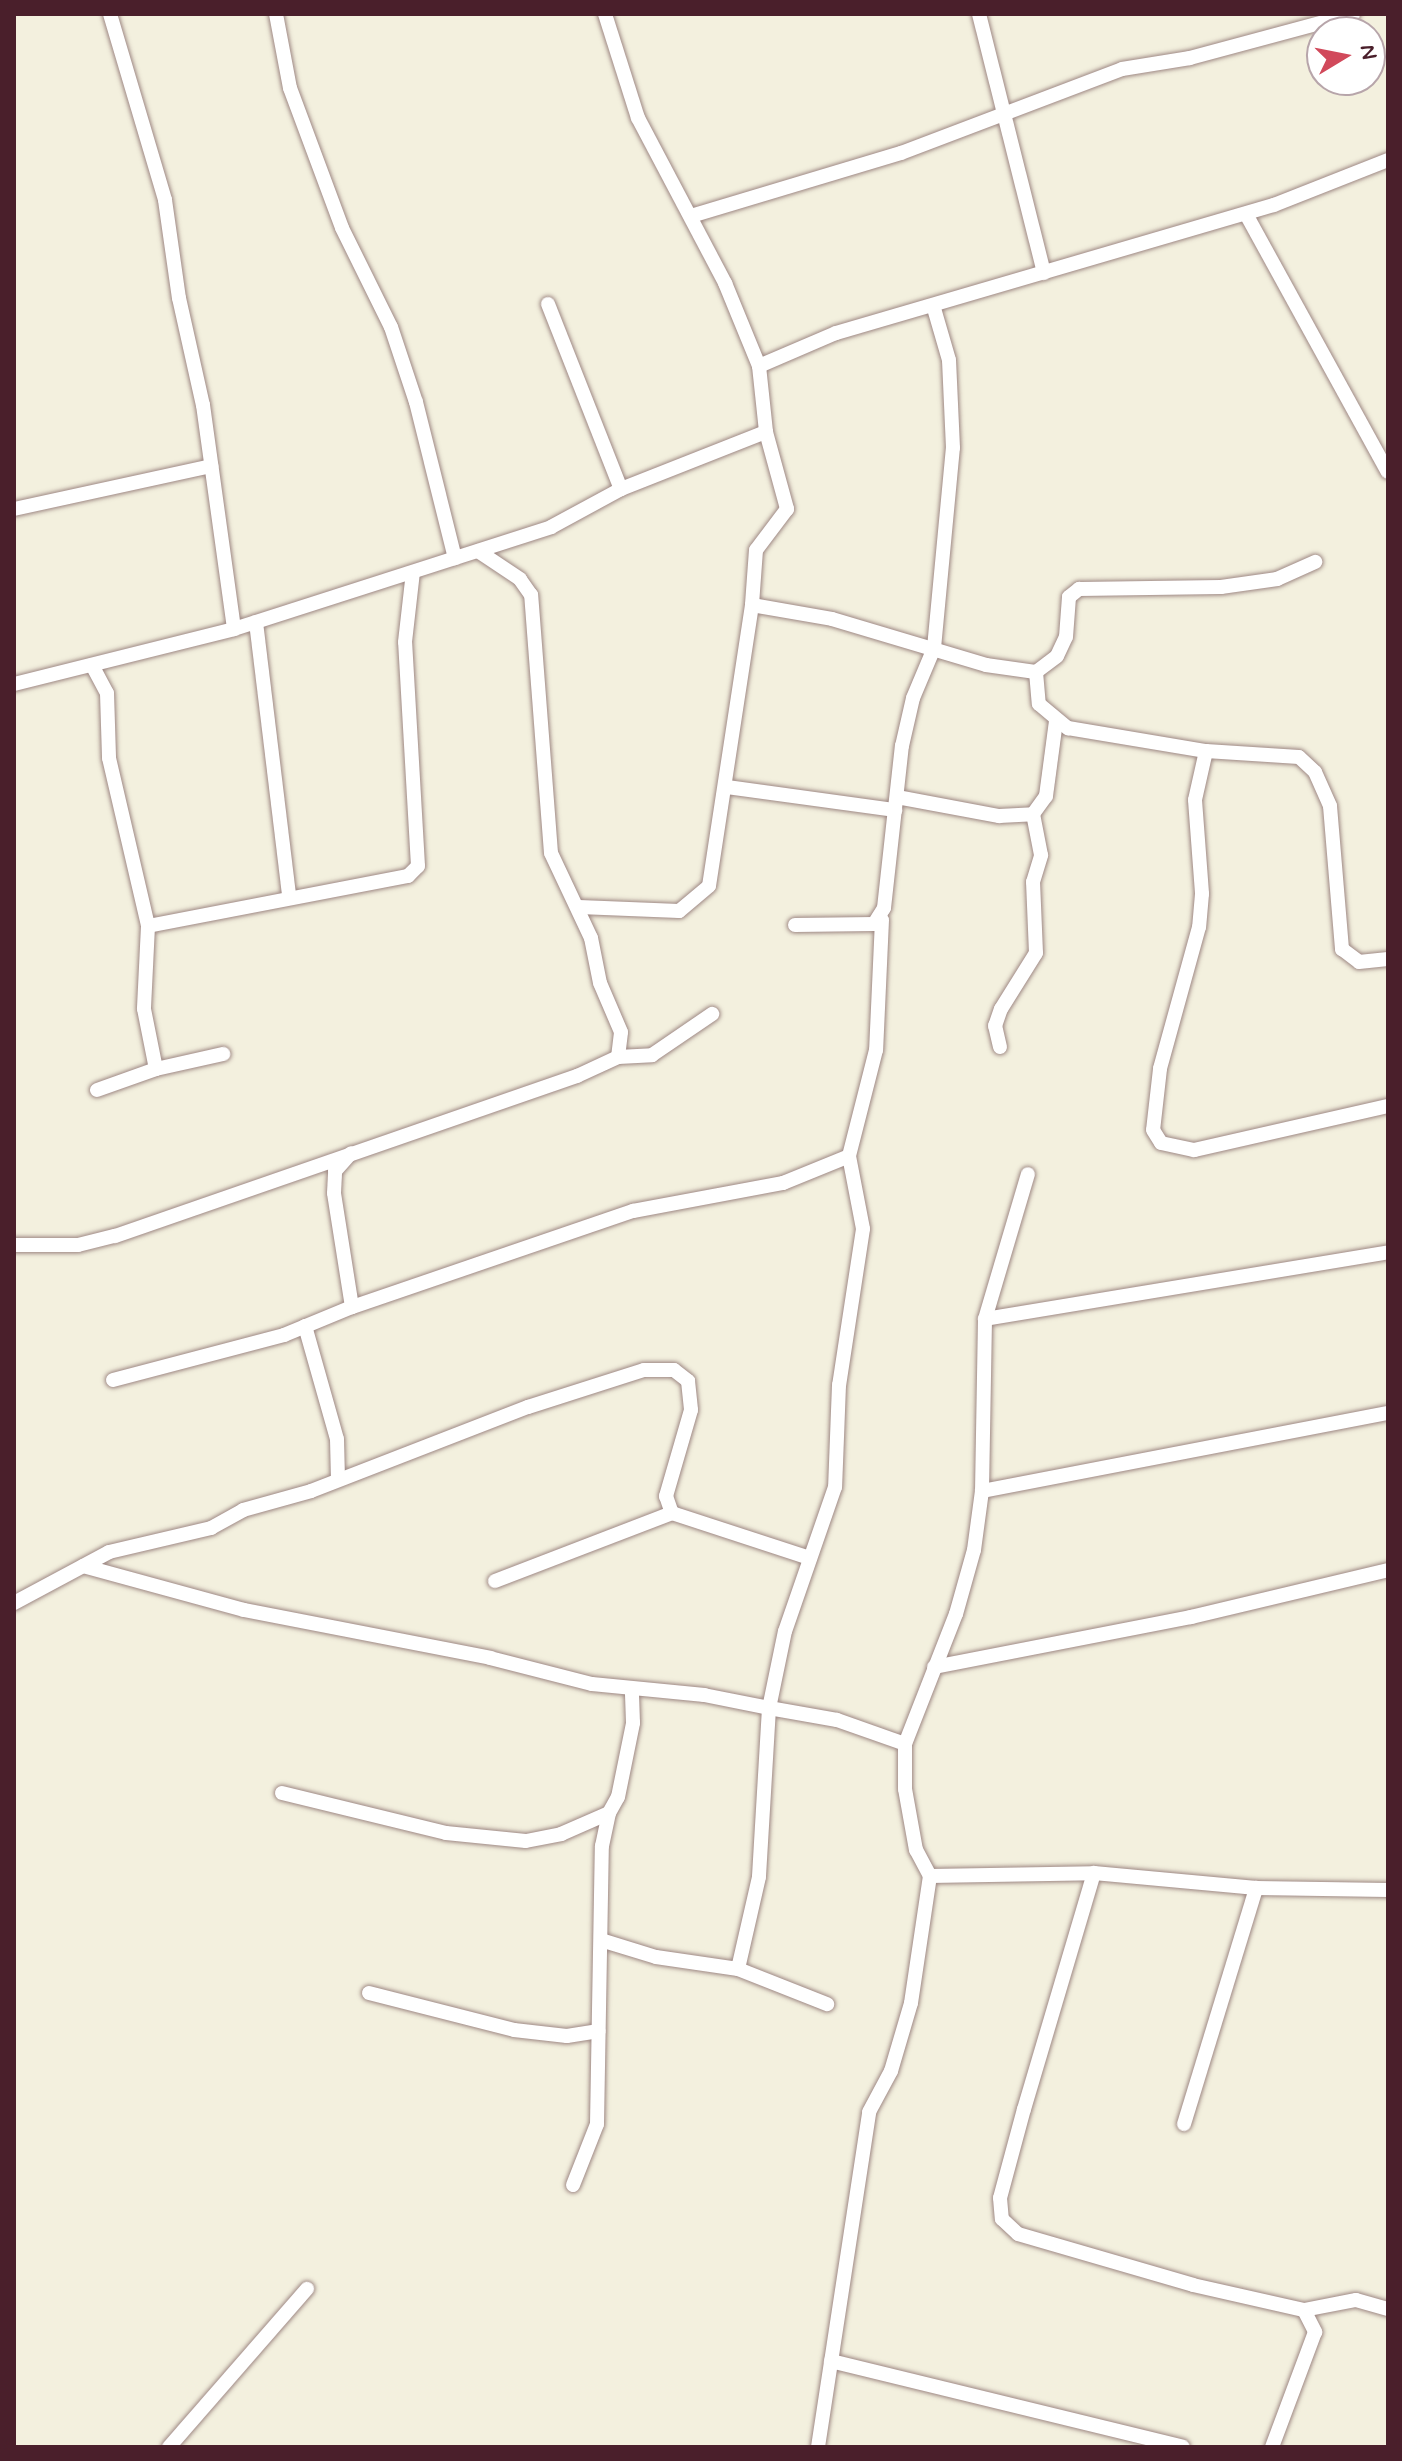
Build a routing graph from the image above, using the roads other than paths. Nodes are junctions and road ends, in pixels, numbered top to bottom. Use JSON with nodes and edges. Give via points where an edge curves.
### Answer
{"nodes":[{"id":1,"x":110,"y":14,"type":"edge"},
{"id":2,"x":276,"y":14,"type":"edge"},
{"id":3,"x":605,"y":14,"type":"edge"},
{"id":4,"x":979,"y":14,"type":"edge"},
{"id":5,"x":1353,"y":14,"type":"edge"},
{"id":6,"x":1001,"y":116,"type":"junction"},
{"id":7,"x":1386,"y":165,"type":"edge"},
{"id":8,"x":1246,"y":214,"type":"junction"},
{"id":9,"x":691,"y":216,"type":"junction"},
{"id":10,"x":1044,"y":273,"type":"junction"},
{"id":11,"x":548,"y":304,"type":"dead end"},
{"id":12,"x":933,"y":305,"type":"junction"},
{"id":13,"x":759,"y":366,"type":"junction"},
{"id":14,"x":766,"y":432,"type":"junction"},
{"id":15,"x":211,"y":466,"type":"junction"},
{"id":16,"x":1388,"y":472,"type":"edge"},
{"id":17,"x":621,"y":489,"type":"junction"},
{"id":18,"x":14,"y":509,"type":"edge"},
{"id":19,"x":478,"y":551,"type":"junction"},
{"id":20,"x":455,"y":558,"type":"junction"},
{"id":21,"x":1315,"y":562,"type":"dead end"},
{"id":22,"x":413,"y":572,"type":"junction"},
{"id":23,"x":752,"y":605,"type":"junction"},
{"id":24,"x":256,"y":622,"type":"junction"},
{"id":25,"x":234,"y":629,"type":"junction"},
{"id":26,"x":934,"y":648,"type":"junction"},
{"id":27,"x":92,"y":665,"type":"junction"},
{"id":28,"x":1036,"y":672,"type":"junction"},
{"id":29,"x":14,"y":684,"type":"edge"},
{"id":30,"x":1056,"y":721,"type":"junction"},
{"id":31,"x":1206,"y":751,"type":"junction"},
{"id":32,"x":727,"y":787,"type":"junction"},
{"id":33,"x":896,"y":804,"type":"junction"},
{"id":34,"x":1033,"y":814,"type":"junction"},
{"id":35,"x":289,"y":895,"type":"junction"},
{"id":36,"x":579,"y":907,"type":"junction"},
{"id":37,"x":882,"y":920,"type":"junction"},
{"id":38,"x":795,"y":925,"type":"dead end"},
{"id":39,"x":148,"y":926,"type":"junction"},
{"id":40,"x":1388,"y":959,"type":"edge"},
{"id":41,"x":712,"y":1014,"type":"dead end"},
{"id":42,"x":1000,"y":1047,"type":"dead end"},
{"id":43,"x":223,"y":1054,"type":"dead end"},
{"id":44,"x":618,"y":1057,"type":"junction"},
{"id":45,"x":156,"y":1069,"type":"junction"},
{"id":46,"x":97,"y":1090,"type":"dead end"},
{"id":47,"x":1388,"y":1106,"type":"edge"},
{"id":48,"x":354,"y":1150,"type":"junction"},
{"id":49,"x":849,"y":1156,"type":"junction"},
{"id":50,"x":1028,"y":1174,"type":"dead end"},
{"id":51,"x":14,"y":1245,"type":"edge"},
{"id":52,"x":1388,"y":1252,"type":"edge"},
{"id":53,"x":352,"y":1307,"type":"junction"},
{"id":54,"x":985,"y":1319,"type":"junction"},
{"id":55,"x":305,"y":1326,"type":"junction"},
{"id":56,"x":113,"y":1380,"type":"dead end"},
{"id":57,"x":1388,"y":1413,"type":"edge"},
{"id":58,"x":338,"y":1480,"type":"junction"},
{"id":59,"x":982,"y":1491,"type":"junction"},
{"id":60,"x":672,"y":1513,"type":"junction"},
{"id":61,"x":810,"y":1558,"type":"junction"},
{"id":62,"x":83,"y":1566,"type":"junction"},
{"id":63,"x":1388,"y":1570,"type":"edge"},
{"id":64,"x":495,"y":1581,"type":"dead end"},
{"id":65,"x":14,"y":1603,"type":"edge"},
{"id":66,"x":934,"y":1667,"type":"junction"},
{"id":67,"x":632,"y":1689,"type":"junction"},
{"id":68,"x":769,"y":1708,"type":"junction"},
{"id":69,"x":905,"y":1744,"type":"junction"},
{"id":70,"x":282,"y":1793,"type":"dead end"},
{"id":71,"x":609,"y":1813,"type":"junction"},
{"id":72,"x":1094,"y":1873,"type":"junction"},
{"id":73,"x":930,"y":1876,"type":"junction"},
{"id":74,"x":1256,"y":1888,"type":"junction"},
{"id":75,"x":1388,"y":1890,"type":"edge"},
{"id":76,"x":604,"y":1941,"type":"junction"},
{"id":77,"x":738,"y":1969,"type":"junction"},
{"id":78,"x":369,"y":1993,"type":"dead end"},
{"id":79,"x":827,"y":2004,"type":"dead end"},
{"id":80,"x":599,"y":2031,"type":"junction"},
{"id":81,"x":1184,"y":2124,"type":"dead end"},
{"id":82,"x":573,"y":2185,"type":"dead end"},
{"id":83,"x":307,"y":2289,"type":"dead end"},
{"id":84,"x":1388,"y":2309,"type":"edge"},
{"id":85,"x":1304,"y":2310,"type":"junction"},
{"id":86,"x":831,"y":2361,"type":"junction"},
{"id":87,"x":169,"y":2447,"type":"edge"},
{"id":88,"x":818,"y":2447,"type":"edge"},
{"id":89,"x":1183,"y":2447,"type":"edge"},
{"id":90,"x":1272,"y":2447,"type":"edge"}],
"edges":[{"from":1,"to":15,"type":"street","via":[[165,200]]},
{"from":2,"to":20,"type":"street","via":[[290,88],[342,228],[391,327],[416,402]]},
{"from":3,"to":9,"type":"street","via":[[638,118]]},
{"from":4,"to":6,"type":"street"},
{"from":5,"to":6,"type":"street","via":[[1190,58],[1146,62]]},
{"from":6,"to":9,"type":"street"},
{"from":6,"to":10,"type":"street"},
{"from":7,"to":8,"type":"street"},
{"from":8,"to":10,"type":"street"},
{"from":8,"to":16,"type":"street"},
{"from":9,"to":13,"type":"street"},
{"from":10,"to":12,"type":"street"},
{"from":11,"to":17,"type":"street"},
{"from":12,"to":13,"type":"street","via":[[836,333]]},
{"from":12,"to":26,"type":"street","via":[[949,360],[954,403]]},
{"from":13,"to":14,"type":"street"},
{"from":14,"to":17,"type":"street"},
{"from":14,"to":23,"type":"street","via":[[787,509],[756,550]]},
{"from":15,"to":18,"type":"street"},
{"from":15,"to":25,"type":"street"},
{"from":17,"to":19,"type":"street","via":[[551,527]]},
{"from":19,"to":20,"type":"street"},
{"from":19,"to":36,"type":"street","via":[[520,579],[531,595],[551,853],[559,878]]},
{"from":20,"to":22,"type":"street"},
{"from":21,"to":28,"type":"street","via":[[1277,579],[1221,587],[1079,589],[1069,597],[1066,637],[1057,656]]},
{"from":22,"to":24,"type":"street"},
{"from":22,"to":35,"type":"street","via":[[405,642],[418,866],[408,876]]},
{"from":23,"to":26,"type":"street","via":[[832,619]]},
{"from":23,"to":32,"type":"street"},
{"from":24,"to":25,"type":"street"},
{"from":24,"to":35,"type":"street"},
{"from":25,"to":27,"type":"street"},
{"from":26,"to":28,"type":"street","via":[[986,665]]},
{"from":26,"to":33,"type":"street","via":[[913,698]]},
{"from":27,"to":29,"type":"street"},
{"from":27,"to":39,"type":"street","via":[[107,693],[114,787]]},
{"from":28,"to":30,"type":"street","via":[[1039,704]]},
{"from":30,"to":31,"type":"street","via":[[1082,731]]},
{"from":30,"to":34,"type":"street","via":[[1046,796]]},
{"from":31,"to":40,"type":"street","via":[[1299,757],[1315,772],[1330,806],[1342,949],[1359,962]]},
{"from":31,"to":47,"type":"street","via":[[1195,800],[1202,894],[1199,927],[1160,1069],[1153,1130],[1161,1143],[1194,1150]]},
{"from":32,"to":33,"type":"street"},
{"from":32,"to":36,"type":"street","via":[[709,886],[697,900],[679,911]]},
{"from":33,"to":34,"type":"street","via":[[999,816]]},
{"from":33,"to":37,"type":"street"},
{"from":34,"to":42,"type":"street","via":[[1041,855],[1033,882],[1036,953],[1001,1009],[995,1026]]},
{"from":35,"to":39,"type":"street"},
{"from":36,"to":44,"type":"street","via":[[608,1010],[621,1032]]},
{"from":37,"to":38,"type":"street"},
{"from":37,"to":49,"type":"street","via":[[876,1050]]},
{"from":39,"to":45,"type":"street","via":[[144,1009]]},
{"from":41,"to":44,"type":"street","via":[[652,1055]]},
{"from":43,"to":45,"type":"street"},
{"from":44,"to":48,"type":"street","via":[[577,1076]]},
{"from":45,"to":46,"type":"street"},
{"from":48,"to":51,"type":"street","via":[[115,1236],[78,1245]]},
{"from":48,"to":53,"type":"street","via":[[335,1171],[334,1193]]},
{"from":49,"to":53,"type":"street","via":[[783,1183],[633,1211]]},
{"from":49,"to":61,"type":"street","via":[[863,1229],[839,1385],[835,1487]]},
{"from":50,"to":54,"type":"street"},
{"from":52,"to":54,"type":"street"},
{"from":53,"to":55,"type":"street"},
{"from":54,"to":59,"type":"street"},
{"from":55,"to":56,"type":"street"},
{"from":55,"to":58,"type":"street","via":[[337,1439]]},
{"from":57,"to":59,"type":"street"},
{"from":58,"to":60,"type":"street","via":[[600,1380],[644,1370],[674,1370],[688,1381],[691,1410],[666,1496]]},
{"from":58,"to":62,"type":"street","via":[[243,1510],[211,1528],[122,1548]]},
{"from":59,"to":66,"type":"street","via":[[970,1563]]},
{"from":60,"to":61,"type":"street"},
{"from":60,"to":64,"type":"street"},
{"from":61,"to":68,"type":"street","via":[[785,1631]]},
{"from":62,"to":65,"type":"street"},
{"from":62,"to":67,"type":"street","via":[[258,1613]]},
{"from":63,"to":66,"type":"street","via":[[1205,1614]]},
{"from":66,"to":69,"type":"street"},
{"from":67,"to":68,"type":"street"},
{"from":67,"to":71,"type":"street","via":[[633,1723],[618,1797]]},
{"from":68,"to":69,"type":"street","via":[[837,1720]]},
{"from":68,"to":77,"type":"street","via":[[759,1877]]},
{"from":69,"to":73,"type":"street","via":[[905,1789],[916,1850]]},
{"from":70,"to":71,"type":"street","via":[[446,1833],[526,1841],[561,1834]]},
{"from":71,"to":76,"type":"street","via":[[602,1846]]},
{"from":72,"to":73,"type":"street"},
{"from":72,"to":74,"type":"street"},
{"from":72,"to":85,"type":"street","via":[[1000,2198],[1002,2219],[1018,2234],[1193,2285]]},
{"from":73,"to":86,"type":"street","via":[[911,2003],[891,2071],[872,2100]]},
{"from":74,"to":75,"type":"street"},
{"from":74,"to":81,"type":"street"},
{"from":76,"to":77,"type":"street","via":[[656,1957]]},
{"from":76,"to":80,"type":"street"},
{"from":77,"to":79,"type":"street"},
{"from":78,"to":80,"type":"street","via":[[514,2030],[567,2036]]},
{"from":80,"to":82,"type":"street","via":[[597,2124]]},
{"from":83,"to":87,"type":"street"},
{"from":84,"to":85,"type":"street","via":[[1356,2300]]},
{"from":85,"to":90,"type":"street","via":[[1315,2332]]},
{"from":86,"to":88,"type":"street"},
{"from":86,"to":89,"type":"street"}]}
